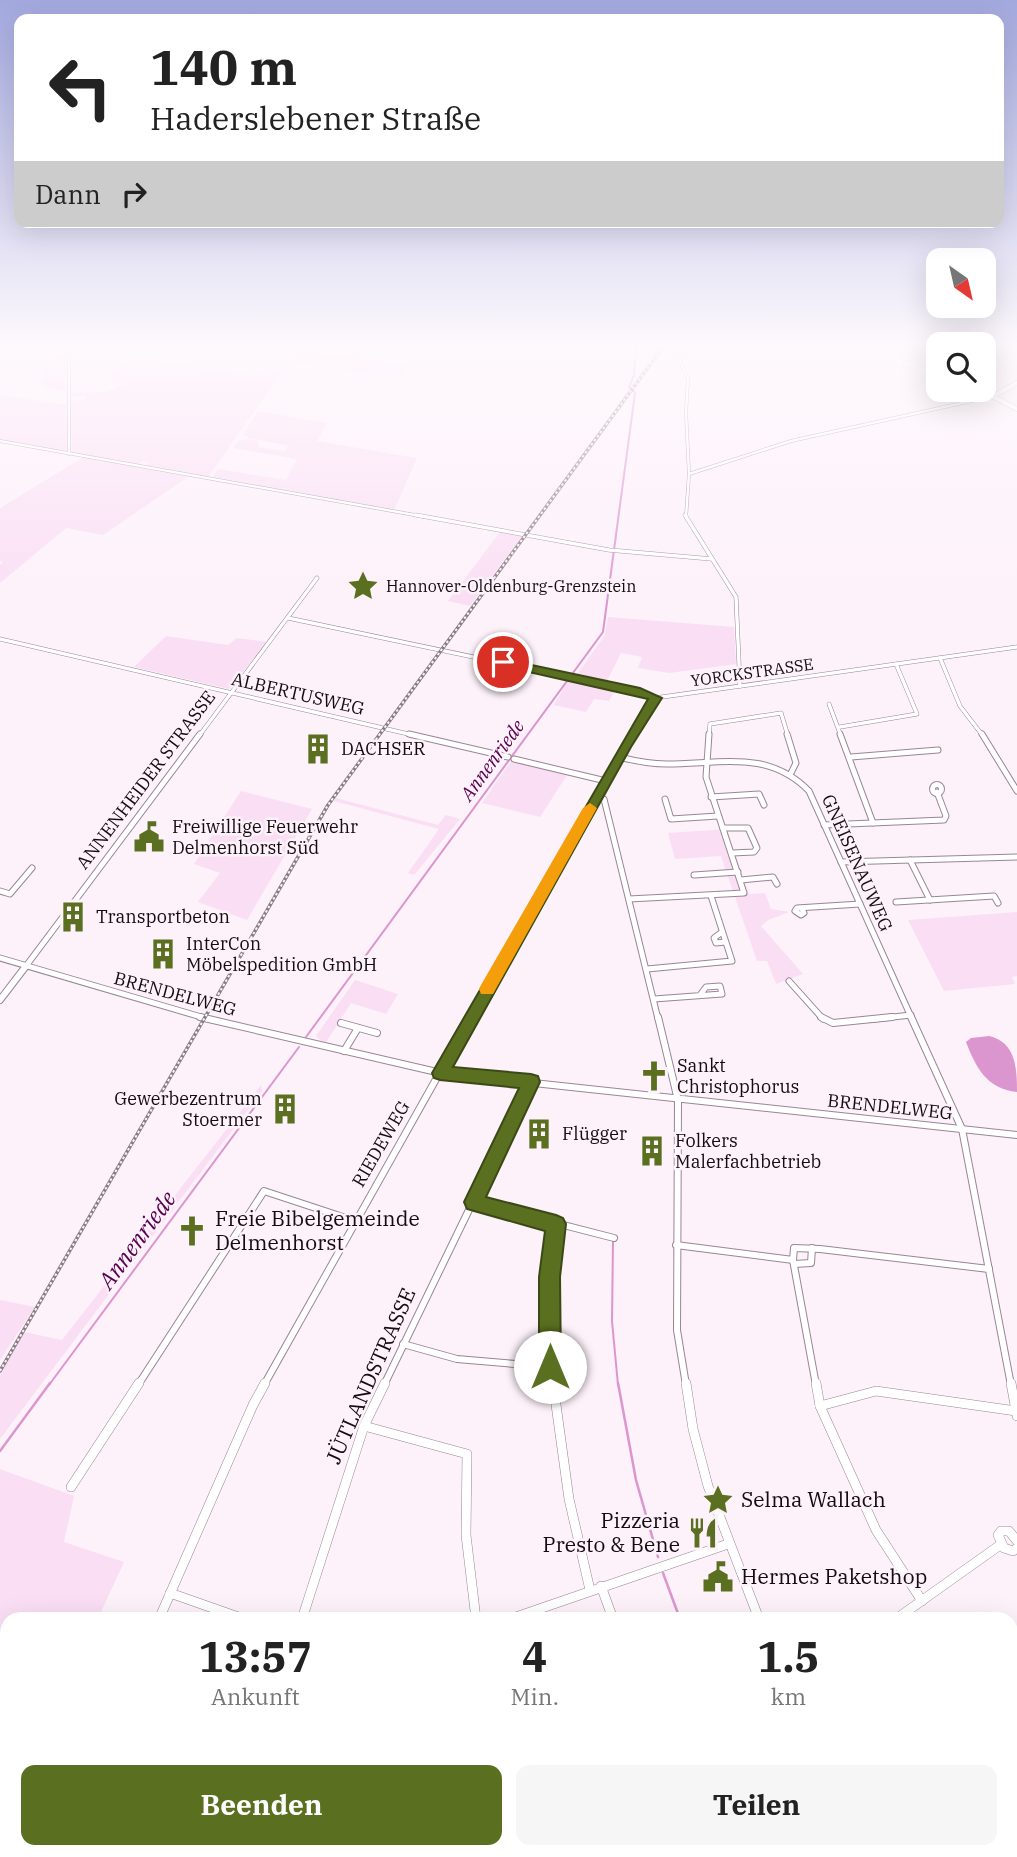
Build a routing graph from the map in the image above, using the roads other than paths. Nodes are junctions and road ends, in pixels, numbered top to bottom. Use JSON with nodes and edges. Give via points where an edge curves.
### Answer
{"nodes":[{"id":1,"x":69,"y":434,"type":"edge"},
{"id":2,"x":687,"y":434,"type":"edge"},
{"id":3,"x":824,"y":434,"type":"edge"},
{"id":4,"x":0,"y":441,"type":"edge"},
{"id":5,"x":69,"y":454,"type":"junction"},
{"id":6,"x":689,"y":474,"type":"junction"},
{"id":7,"x":712,"y":558,"type":"junction"},
{"id":8,"x":317,"y":578,"type":"dead end"},
{"id":9,"x":288,"y":618,"type":"junction"},
{"id":10,"x":0,"y":639,"type":"edge"},
{"id":11,"x":1017,"y":647,"type":"edge"},
{"id":12,"x":940,"y":658,"type":"junction"},
{"id":13,"x":896,"y":664,"type":"junction"},
{"id":14,"x":740,"y":686,"type":"junction"},
{"id":15,"x":231,"y":692,"type":"junction"},
{"id":16,"x":655,"y":698,"type":"junction"},
{"id":17,"x":829,"y":704,"type":"dead end"},
{"id":18,"x":767,"y":715,"type":"junction"},
{"id":19,"x":783,"y":722,"type":"junction"},
{"id":20,"x":840,"y":727,"type":"junction"},
{"id":21,"x":938,"y":750,"type":"dead end"},
{"id":22,"x":619,"y":757,"type":"junction"},
{"id":23,"x":851,"y":757,"type":"junction"},
{"id":24,"x":706,"y":763,"type":"junction"},
{"id":25,"x":791,"y":773,"type":"junction"},
{"id":26,"x":606,"y":780,"type":"junction"},
{"id":27,"x":1017,"y":791,"type":"edge"},
{"id":28,"x":937,"y":792,"type":"dead end"},
{"id":29,"x":597,"y":796,"type":"junction"},
{"id":30,"x":711,"y":797,"type":"junction"},
{"id":31,"x":665,"y":799,"type":"dead end"},
{"id":32,"x":764,"y":805,"type":"dead end"},
{"id":33,"x":718,"y":816,"type":"junction"},
{"id":34,"x":873,"y":823,"type":"junction"},
{"id":35,"x":824,"y":825,"type":"junction"},
{"id":36,"x":723,"y":828,"type":"junction"},
{"id":37,"x":732,"y":853,"type":"junction"},
{"id":38,"x":1017,"y":857,"type":"edge"},
{"id":39,"x":910,"y":860,"type":"junction"},
{"id":40,"x":841,"y":862,"type":"junction"},
{"id":41,"x":32,"y":868,"type":"dead end"},
{"id":42,"x":738,"y":872,"type":"junction"},
{"id":43,"x":694,"y":875,"type":"dead end"},
{"id":44,"x":741,"y":880,"type":"junction"},
{"id":45,"x":776,"y":884,"type":"dead end"},
{"id":46,"x":0,"y":891,"type":"edge"},
{"id":47,"x":710,"y":896,"type":"junction"},
{"id":48,"x":629,"y":899,"type":"junction"},
{"id":49,"x":930,"y":900,"type":"junction"},
{"id":50,"x":895,"y":902,"type":"dead end"},
{"id":51,"x":998,"y":903,"type":"dead end"},
{"id":52,"x":860,"y":904,"type":"junction"},
{"id":53,"x":802,"y":909,"type":"dead end"},
{"id":54,"x":0,"y":958,"type":"edge"},
{"id":55,"x":26,"y":966,"type":"junction"},
{"id":56,"x":647,"y":969,"type":"junction"},
{"id":57,"x":789,"y":981,"type":"dead end"},
{"id":58,"x":700,"y":995,"type":"dead end"},
{"id":59,"x":654,"y":999,"type":"junction"},
{"id":60,"x":0,"y":1000,"type":"edge"},
{"id":61,"x":911,"y":1015,"type":"junction"},
{"id":62,"x":341,"y":1023,"type":"dead end"},
{"id":63,"x":358,"y":1028,"type":"junction"},
{"id":64,"x":377,"y":1033,"type":"dead end"},
{"id":65,"x":344,"y":1051,"type":"junction"},
{"id":66,"x":440,"y":1073,"type":"junction"},
{"id":67,"x":531,"y":1082,"type":"junction"},
{"id":68,"x":678,"y":1100,"type":"junction"},
{"id":69,"x":962,"y":1129,"type":"junction"},
{"id":70,"x":1017,"y":1135,"type":"edge"},
{"id":71,"x":474,"y":1202,"type":"junction"},
{"id":72,"x":355,"y":1221,"type":"junction"},
{"id":73,"x":556,"y":1224,"type":"junction"},
{"id":74,"x":614,"y":1238,"type":"dead end"},
{"id":75,"x":676,"y":1245,"type":"junction"},
{"id":76,"x":812,"y":1248,"type":"junction"},
{"id":77,"x":794,"y":1262,"type":"junction"},
{"id":78,"x":989,"y":1269,"type":"junction"},
{"id":79,"x":403,"y":1344,"type":"junction"},
{"id":80,"x":550,"y":1367,"type":"junction"},
{"id":81,"x":820,"y":1406,"type":"junction"},
{"id":82,"x":1016,"y":1413,"type":"edge"},
{"id":83,"x":365,"y":1426,"type":"junction"},
{"id":84,"x":71,"y":1488,"type":"dead end"},
{"id":85,"x":1017,"y":1538,"type":"edge"},
{"id":86,"x":728,"y":1544,"type":"junction"},
{"id":87,"x":1000,"y":1545,"type":"junction"},
{"id":88,"x":1017,"y":1548,"type":"edge"},
{"id":89,"x":601,"y":1586,"type":"junction"},
{"id":90,"x":590,"y":1590,"type":"junction"},
{"id":91,"x":170,"y":1593,"type":"junction"},
{"id":92,"x":922,"y":1601,"type":"junction"},
{"id":93,"x":162,"y":1612,"type":"edge"},
{"id":94,"x":224,"y":1612,"type":"edge"},
{"id":95,"x":304,"y":1612,"type":"edge"},
{"id":96,"x":475,"y":1612,"type":"edge"},
{"id":97,"x":529,"y":1612,"type":"edge"},
{"id":98,"x":610,"y":1612,"type":"edge"},
{"id":99,"x":756,"y":1612,"type":"edge"},
{"id":100,"x":906,"y":1612,"type":"edge"}],
"edges":[{"from":1,"to":5,"type":"street"},
{"from":2,"to":6,"type":"street"},
{"from":3,"to":6,"type":"street"},
{"from":4,"to":5,"type":"street"},
{"from":5,"to":7,"type":"street","via":[[617,552]]},
{"from":6,"to":7,"type":"street","via":[[685,516]]},
{"from":7,"to":14,"type":"street","via":[[736,597]]},
{"from":8,"to":9,"type":"street","name":"ANNENHEIDER STRASSE"},
{"from":9,"to":15,"type":"street","name":"ANNENHEIDER STRASSE"},
{"from":9,"to":16,"type":"street","name":"YORCKSTRASSE"},
{"from":10,"to":15,"type":"street","name":"ALBERTUSWEG"},
{"from":11,"to":12,"type":"street","name":"YORCKSTRASSE"},
{"from":12,"to":13,"type":"street","name":"YORCKSTRASSE"},
{"from":12,"to":27,"type":"street","via":[[960,706]]},
{"from":13,"to":14,"type":"street","name":"YORCKSTRASSE"},
{"from":13,"to":20,"type":"street","via":[[917,714]]},
{"from":14,"to":16,"type":"street","name":"YORCKSTRASSE"},
{"from":15,"to":26,"type":"street","name":"ALBERTUSWEG"},
{"from":15,"to":55,"type":"street","name":"ANNENHEIDER STRASSE"},
{"from":16,"to":22,"type":"street","name":"RIEDEWEG"},
{"from":17,"to":20,"type":"street"},
{"from":18,"to":19,"type":"street"},
{"from":18,"to":19,"type":"street","via":[[781,713]]},
{"from":18,"to":24,"type":"street","via":[[710,724]]},
{"from":19,"to":25,"type":"street","via":[[796,763]]},
{"from":20,"to":23,"type":"street"},
{"from":21,"to":23,"type":"street"},
{"from":22,"to":24,"type":"street","via":[[645,763]]},
{"from":22,"to":26,"type":"street","name":"RIEDEWEG"},
{"from":23,"to":34,"type":"street"},
{"from":24,"to":25,"type":"street","via":[[765,763]]},
{"from":24,"to":30,"type":"street"},
{"from":25,"to":35,"type":"street","name":"GNEISENAUWEG","via":[[809,791]]},
{"from":26,"to":29,"type":"street","name":"RIEDEWEG"},
{"from":28,"to":34,"type":"street","via":[[944,820]]},
{"from":29,"to":48,"type":"street","via":[[604,799]]},
{"from":29,"to":66,"type":"street","name":"RIEDEWEG"},
{"from":30,"to":32,"type":"street","via":[[759,794]]},
{"from":30,"to":33,"type":"street"},
{"from":31,"to":33,"type":"street","via":[[671,819]]},
{"from":33,"to":36,"type":"street"},
{"from":34,"to":35,"type":"street"},
{"from":35,"to":40,"type":"street","name":"GNEISENAUWEG"},
{"from":36,"to":37,"type":"street"},
{"from":36,"to":37,"type":"street","via":[[748,828],[757,848]]},
{"from":37,"to":42,"type":"street"},
{"from":38,"to":39,"type":"street"},
{"from":39,"to":40,"type":"street"},
{"from":39,"to":49,"type":"street"},
{"from":40,"to":52,"type":"street","name":"GNEISENAUWEG"},
{"from":41,"to":46,"type":"street","via":[[10,894]]},
{"from":42,"to":43,"type":"street"},
{"from":42,"to":44,"type":"street"},
{"from":44,"to":45,"type":"street","via":[[774,877]]},
{"from":44,"to":47,"type":"street","via":[[744,893]]},
{"from":47,"to":48,"type":"street"},
{"from":47,"to":56,"type":"street","via":[[732,961]]},
{"from":48,"to":56,"type":"street"},
{"from":49,"to":50,"type":"street"},
{"from":49,"to":51,"type":"street","via":[[994,896]]},
{"from":52,"to":53,"type":"street"},
{"from":52,"to":61,"type":"street","name":"GNEISENAUWEG"},
{"from":54,"to":55,"type":"street","name":"BRENDELWEG"},
{"from":55,"to":60,"type":"street","name":"ANNENHEIDER STRASSE"},
{"from":55,"to":65,"type":"street","name":"BRENDELWEG","via":[[188,1014]]},
{"from":56,"to":59,"type":"street"},
{"from":57,"to":61,"type":"street","via":[[823,1020],[833,1023]]},
{"from":58,"to":59,"type":"street"},
{"from":59,"to":68,"type":"street"},
{"from":61,"to":69,"type":"street","name":"GNEISENAUWEG"},
{"from":62,"to":63,"type":"street"},
{"from":63,"to":64,"type":"street"},
{"from":63,"to":65,"type":"street"},
{"from":65,"to":66,"type":"street","name":"BRENDELWEG"},
{"from":66,"to":67,"type":"street","name":"BRENDELWEG"},
{"from":66,"to":72,"type":"street","name":"RIEDEWEG"},
{"from":67,"to":68,"type":"street","name":"BRENDELWEG"},
{"from":67,"to":71,"type":"street","name":"JÜTLANDSTRASSE"},
{"from":68,"to":69,"type":"street","name":"BRENDELWEG"},
{"from":68,"to":75,"type":"street"},
{"from":69,"to":70,"type":"street","name":"BRENDELWEG"},
{"from":69,"to":78,"type":"street","name":"GNEISENAUWEG"},
{"from":71,"to":73,"type":"street"},
{"from":71,"to":79,"type":"street","name":"JÜTLANDSTRASSE"},
{"from":72,"to":84,"type":"street","via":[[264,1191]]},
{"from":72,"to":91,"type":"street","name":"RIEDEWEG","via":[[253,1405]]},
{"from":73,"to":74,"type":"street"},
{"from":73,"to":80,"type":"street","via":[[550,1277]]},
{"from":75,"to":77,"type":"street"},
{"from":75,"to":86,"type":"street","via":[[677,1330],[693,1429]]},
{"from":76,"to":77,"type":"street","via":[[794,1248]]},
{"from":76,"to":77,"type":"street","via":[[811,1263]]},
{"from":76,"to":78,"type":"street"},
{"from":77,"to":81,"type":"street"},
{"from":78,"to":82,"type":"street","name":"GNEISENAUWEG"},
{"from":79,"to":80,"type":"street","via":[[447,1357]]},
{"from":79,"to":83,"type":"street","name":"JÜTLANDSTRASSE"},
{"from":80,"to":90,"type":"street","via":[[557,1438]]},
{"from":81,"to":82,"type":"street","via":[[876,1391]]},
{"from":81,"to":92,"type":"street","via":[[876,1530]]},
{"from":83,"to":95,"type":"street","name":"JÜTLANDSTRASSE"},
{"from":83,"to":96,"type":"street","via":[[467,1454],[467,1549]]},
{"from":85,"to":87,"type":"street","via":[[1001,1531]]},
{"from":86,"to":89,"type":"street"},
{"from":86,"to":99,"type":"street"},
{"from":87,"to":88,"type":"street","via":[[1006,1550]]},
{"from":87,"to":92,"type":"street"},
{"from":89,"to":90,"type":"street"},
{"from":89,"to":98,"type":"street"},
{"from":90,"to":97,"type":"street"},
{"from":91,"to":93,"type":"street","name":"RIEDEWEG"},
{"from":91,"to":94,"type":"street"},
{"from":92,"to":100,"type":"street"}]}
